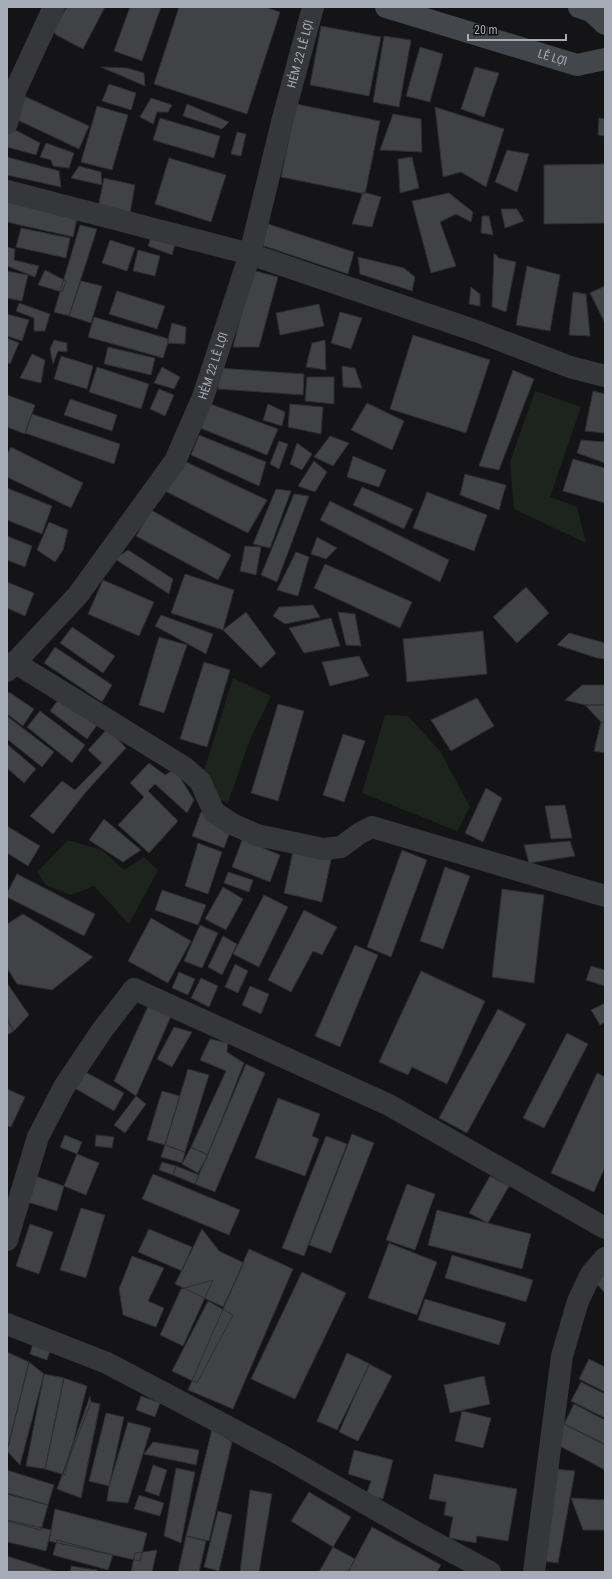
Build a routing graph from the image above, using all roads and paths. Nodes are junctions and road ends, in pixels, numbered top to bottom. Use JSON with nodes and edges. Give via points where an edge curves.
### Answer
{"nodes":[{"id":1,"x":54,"y":7,"type":"edge"},
{"id":2,"x":313,"y":7,"type":"edge"},
{"id":3,"x":386,"y":7,"type":"edge"},
{"id":4,"x":579,"y":7,"type":"edge"},
{"id":5,"x":605,"y":24,"type":"edge"},
{"id":6,"x":605,"y":59,"type":"edge"},
{"id":7,"x":7,"y":123,"type":"edge"},
{"id":8,"x":7,"y":191,"type":"edge"},
{"id":9,"x":250,"y":254,"type":"junction"},
{"id":10,"x":605,"y":376,"type":"edge"},
{"id":11,"x":10,"y":667,"type":"edge"},
{"id":12,"x":605,"y":896,"type":"edge"},
{"id":13,"x":605,"y":1228,"type":"edge"},
{"id":14,"x":7,"y":1240,"type":"edge"},
{"id":15,"x":605,"y":1258,"type":"edge"},
{"id":16,"x":7,"y":1324,"type":"edge"},
{"id":17,"x":490,"y":1572,"type":"edge"},
{"id":18,"x":534,"y":1572,"type":"edge"}],
"edges":[{"from":1,"to":7,"type":"street","via":[[16,89]]},
{"from":2,"to":9,"type":"street","name":"HẺM 22 LÊ LỢI"},
{"from":3,"to":6,"type":"main road","name":"LÊ LỢI","via":[[577,64]]},
{"from":4,"to":5,"type":"main road","via":[[591,11]]},
{"from":8,"to":9,"type":"street"},
{"from":9,"to":10,"type":"street","via":[[479,332],[570,367]]},
{"from":9,"to":11,"type":"street","name":"HẺM 22 LÊ LỢI","via":[[203,397],[175,461],[78,595]]},
{"from":11,"to":12,"type":"street","via":[[184,767],[200,780],[214,812],[232,824],[257,835],[323,849],[340,847],[372,827]]},
{"from":13,"to":14,"type":"street","via":[[389,1106],[134,989],[64,1087],[38,1137]]},
{"from":15,"to":18,"type":"street","via":[[591,1274],[578,1301],[562,1356]]},
{"from":16,"to":17,"type":"street","via":[[106,1363],[281,1455]]}]}
